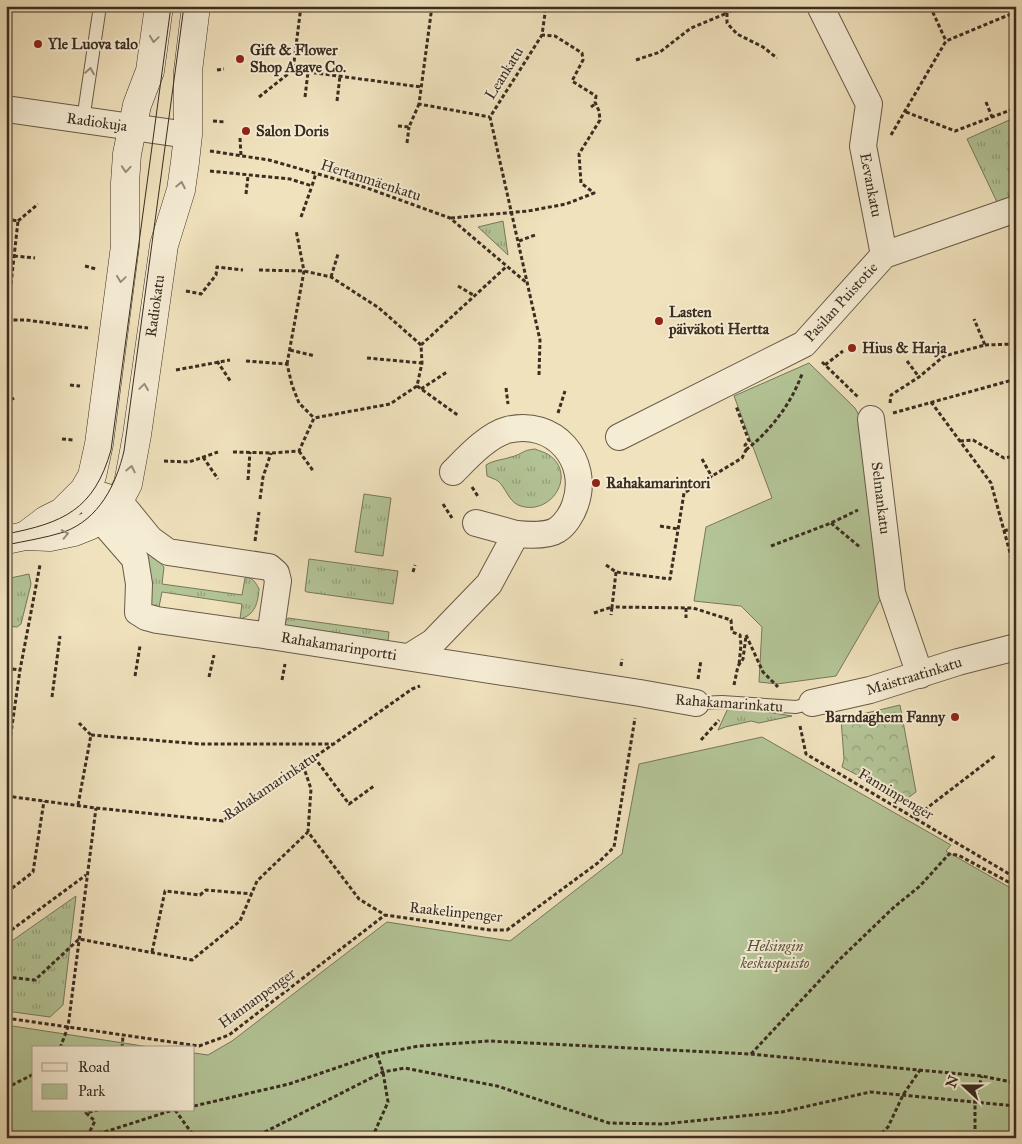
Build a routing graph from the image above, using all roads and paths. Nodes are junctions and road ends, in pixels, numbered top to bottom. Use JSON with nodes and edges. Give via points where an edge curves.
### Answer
{"nodes":[{"id":1,"x":100,"y":6,"type":"edge"},
{"id":2,"x":159,"y":6,"type":"edge"},
{"id":3,"x":196,"y":6,"type":"edge"},
{"id":4,"x":301,"y":6,"type":"edge"},
{"id":5,"x":432,"y":6,"type":"edge"},
{"id":6,"x":546,"y":6,"type":"edge"},
{"id":7,"x":719,"y":6,"type":"edge"},
{"id":8,"x":738,"y":6,"type":"edge"},
{"id":9,"x":820,"y":6,"type":"edge"},
{"id":10,"x":930,"y":6,"type":"edge"},
{"id":11,"x":1016,"y":12,"type":"edge"},
{"id":12,"x":726,"y":13,"type":"junction"},
{"id":13,"x":542,"y":35,"type":"junction"},
{"id":14,"x":946,"y":41,"type":"junction"},
{"id":15,"x":777,"y":58,"type":"dead end"},
{"id":16,"x":636,"y":60,"type":"dead end"},
{"id":17,"x":224,"y":69,"type":"dead end"},
{"id":18,"x":217,"y":70,"type":"dead end"},
{"id":19,"x":294,"y":70,"type":"junction"},
{"id":20,"x":308,"y":72,"type":"junction"},
{"id":21,"x":340,"y":76,"type":"junction"},
{"id":22,"x":421,"y":87,"type":"junction"},
{"id":23,"x":259,"y":97,"type":"dead end"},
{"id":24,"x":305,"y":97,"type":"dead end"},
{"id":25,"x":337,"y":101,"type":"dead end"},
{"id":26,"x":986,"y":102,"type":"dead end"},
{"id":27,"x":419,"y":104,"type":"junction"},
{"id":28,"x":595,"y":104,"type":"junction"},
{"id":29,"x":591,"y":107,"type":"dead end"},
{"id":30,"x":1016,"y":108,"type":"edge"},
{"id":31,"x":6,"y":109,"type":"edge"},
{"id":32,"x":906,"y":112,"type":"junction"},
{"id":33,"x":490,"y":117,"type":"junction"},
{"id":34,"x":992,"y":117,"type":"junction"},
{"id":35,"x":83,"y":120,"type":"junction"},
{"id":36,"x":224,"y":122,"type":"dead end"},
{"id":37,"x":132,"y":126,"type":"junction"},
{"id":38,"x":398,"y":126,"type":"dead end"},
{"id":39,"x":409,"y":127,"type":"junction"},
{"id":40,"x":199,"y":128,"type":"junction"},
{"id":41,"x":240,"y":138,"type":"dead end"},
{"id":42,"x":407,"y":143,"type":"dead end"},
{"id":43,"x":241,"y":156,"type":"junction"},
{"id":44,"x":868,"y":169,"type":"junction"},
{"id":45,"x":212,"y":172,"type":"dead end"},
{"id":46,"x":316,"y":173,"type":"junction"},
{"id":47,"x":248,"y":176,"type":"junction"},
{"id":48,"x":312,"y":186,"type":"junction"},
{"id":49,"x":246,"y":194,"type":"dead end"},
{"id":50,"x":38,"y":204,"type":"dead end"},
{"id":51,"x":1016,"y":209,"type":"edge"},
{"id":52,"x":512,"y":212,"type":"junction"},
{"id":53,"x":301,"y":217,"type":"dead end"},
{"id":54,"x":450,"y":218,"type":"junction"},
{"id":55,"x":6,"y":219,"type":"edge"},
{"id":56,"x":18,"y":221,"type":"junction"},
{"id":57,"x":296,"y":230,"type":"dead end"},
{"id":58,"x":535,"y":235,"type":"dead end"},
{"id":59,"x":519,"y":241,"type":"junction"},
{"id":60,"x":338,"y":254,"type":"dead end"},
{"id":61,"x":884,"y":255,"type":"junction"},
{"id":62,"x":14,"y":256,"type":"junction"},
{"id":63,"x":35,"y":258,"type":"dead end"},
{"id":64,"x":85,"y":266,"type":"dead end"},
{"id":65,"x":507,"y":266,"type":"junction"},
{"id":66,"x":96,"y":269,"type":"dead end"},
{"id":67,"x":243,"y":270,"type":"dead end"},
{"id":68,"x":259,"y":270,"type":"dead end"},
{"id":69,"x":304,"y":271,"type":"junction"},
{"id":70,"x":331,"y":278,"type":"junction"},
{"id":71,"x":528,"y":284,"type":"junction"},
{"id":72,"x":458,"y":286,"type":"dead end"},
{"id":73,"x":186,"y":291,"type":"dead end"},
{"id":74,"x":475,"y":296,"type":"junction"},
{"id":75,"x":974,"y":319,"type":"dead end"},
{"id":76,"x":6,"y":320,"type":"edge"},
{"id":77,"x":88,"y":328,"type":"dead end"},
{"id":78,"x":804,"y":344,"type":"junction"},
{"id":79,"x":1016,"y":344,"type":"edge"},
{"id":80,"x":421,"y":345,"type":"junction"},
{"id":81,"x":985,"y":345,"type":"junction"},
{"id":82,"x":290,"y":350,"type":"junction"},
{"id":83,"x":843,"y":351,"type":"dead end"},
{"id":84,"x":315,"y":356,"type":"dead end"},
{"id":85,"x":367,"y":358,"type":"dead end"},
{"id":86,"x":230,"y":360,"type":"dead end"},
{"id":87,"x":217,"y":361,"type":"junction"},
{"id":88,"x":246,"y":361,"type":"dead end"},
{"id":89,"x":907,"y":361,"type":"dead end"},
{"id":90,"x":422,"y":363,"type":"junction"},
{"id":91,"x":287,"y":364,"type":"junction"},
{"id":92,"x":825,"y":365,"type":"junction"},
{"id":93,"x":176,"y":370,"type":"dead end"},
{"id":94,"x":447,"y":372,"type":"dead end"},
{"id":95,"x":539,"y":375,"type":"dead end"},
{"id":96,"x":919,"y":377,"type":"junction"},
{"id":97,"x":1016,"y":379,"type":"edge"},
{"id":98,"x":231,"y":382,"type":"dead end"},
{"id":99,"x":727,"y":382,"type":"junction"},
{"id":100,"x":70,"y":385,"type":"dead end"},
{"id":101,"x":80,"y":386,"type":"dead end"},
{"id":102,"x":417,"y":386,"type":"junction"},
{"id":103,"x":506,"y":388,"type":"dead end"},
{"id":104,"x":421,"y":389,"type":"junction"},
{"id":105,"x":565,"y":391,"type":"dead end"},
{"id":106,"x":14,"y":398,"type":"dead end"},
{"id":107,"x":931,"y":402,"type":"junction"},
{"id":108,"x":6,"y":403,"type":"edge"},
{"id":109,"x":508,"y":405,"type":"dead end"},
{"id":110,"x":459,"y":416,"type":"dead end"},
{"id":111,"x":557,"y":416,"type":"dead end"},
{"id":112,"x":879,"y":417,"type":"junction"},
{"id":113,"x":314,"y":418,"type":"junction"},
{"id":114,"x":619,"y":437,"type":"dead end"},
{"id":115,"x":62,"y":439,"type":"dead end"},
{"id":116,"x":73,"y":440,"type":"dead end"},
{"id":117,"x":960,"y":441,"type":"junction"},
{"id":118,"x":746,"y":450,"type":"junction"},
{"id":119,"x":299,"y":451,"type":"junction"},
{"id":120,"x":218,"y":452,"type":"dead end"},
{"id":121,"x":233,"y":452,"type":"dead end"},
{"id":122,"x":250,"y":452,"type":"junction"},
{"id":123,"x":271,"y":454,"type":"junction"},
{"id":124,"x":1016,"y":456,"type":"edge"},
{"id":125,"x":203,"y":457,"type":"junction"},
{"id":126,"x":702,"y":459,"type":"dead end"},
{"id":127,"x":164,"y":461,"type":"dead end"},
{"id":128,"x":314,"y":472,"type":"dead end"},
{"id":129,"x":712,"y":477,"type":"junction"},
{"id":130,"x":218,"y":479,"type":"dead end"},
{"id":131,"x":462,"y":479,"type":"joint"},
{"id":132,"x":248,"y":480,"type":"dead end"},
{"id":133,"x":84,"y":490,"type":"junction"},
{"id":134,"x":260,"y":499,"type":"dead end"},
{"id":135,"x":881,"y":501,"type":"junction"},
{"id":136,"x":443,"y":504,"type":"dead end"},
{"id":137,"x":110,"y":510,"type":"junction"},
{"id":138,"x":259,"y":512,"type":"dead end"},
{"id":139,"x":470,"y":515,"type":"junction"},
{"id":140,"x":660,"y":526,"type":"dead end"},
{"id":141,"x":1016,"y":527,"type":"edge"},
{"id":142,"x":678,"y":529,"type":"junction"},
{"id":143,"x":1004,"y":531,"type":"junction"},
{"id":144,"x":516,"y":534,"type":"junction"},
{"id":145,"x":16,"y":538,"type":"edge"},
{"id":146,"x":771,"y":546,"type":"dead end"},
{"id":147,"x":254,"y":549,"type":"dead end"},
{"id":148,"x":1016,"y":559,"type":"edge"},
{"id":149,"x":40,"y":565,"type":"dead end"},
{"id":150,"x":415,"y":565,"type":"dead end"},
{"id":151,"x":606,"y":565,"type":"dead end"},
{"id":152,"x":413,"y":572,"type":"dead end"},
{"id":153,"x":616,"y":572,"type":"junction"},
{"id":154,"x":612,"y":607,"type":"junction"},
{"id":155,"x":686,"y":608,"type":"junction"},
{"id":156,"x":594,"y":613,"type":"dead end"},
{"id":157,"x":611,"y":615,"type":"dead end"},
{"id":158,"x":686,"y":618,"type":"dead end"},
{"id":159,"x":60,"y":636,"type":"dead end"},
{"id":160,"x":270,"y":636,"type":"junction"},
{"id":161,"x":140,"y":646,"type":"dead end"},
{"id":162,"x":1016,"y":647,"type":"edge"},
{"id":163,"x":214,"y":655,"type":"dead end"},
{"id":164,"x":409,"y":658,"type":"junction"},
{"id":165,"x":701,"y":660,"type":"dead end"},
{"id":166,"x":285,"y":664,"type":"dead end"},
{"id":167,"x":739,"y":665,"type":"junction"},
{"id":168,"x":6,"y":668,"type":"edge"},
{"id":169,"x":20,"y":670,"type":"junction"},
{"id":170,"x":920,"y":675,"type":"junction"},
{"id":171,"x":135,"y":676,"type":"dead end"},
{"id":172,"x":209,"y":678,"type":"dead end"},
{"id":173,"x":282,"y":680,"type":"dead end"},
{"id":174,"x":424,"y":684,"type":"dead end"},
{"id":175,"x":734,"y":685,"type":"dead end"},
{"id":176,"x":782,"y":690,"type":"dead end"},
{"id":177,"x":697,"y":692,"type":"junction"},
{"id":178,"x":640,"y":693,"type":"junction"},
{"id":179,"x":52,"y":697,"type":"dead end"},
{"id":180,"x":804,"y":705,"type":"junction"},
{"id":181,"x":78,"y":723,"type":"dead end"},
{"id":182,"x":91,"y":735,"type":"junction"},
{"id":183,"x":333,"y":744,"type":"junction"},
{"id":184,"x":996,"y":755,"type":"dead end"},
{"id":185,"x":314,"y":757,"type":"junction"},
{"id":186,"x":303,"y":765,"type":"junction"},
{"id":187,"x":6,"y":768,"type":"edge"},
{"id":188,"x":374,"y":786,"type":"dead end"},
{"id":189,"x":6,"y":796,"type":"edge"},
{"id":190,"x":44,"y":800,"type":"junction"},
{"id":191,"x":78,"y":805,"type":"junction"},
{"id":192,"x":96,"y":808,"type":"junction"},
{"id":193,"x":914,"y":818,"type":"junction"},
{"id":194,"x":308,"y":832,"type":"junction"},
{"id":195,"x":986,"y":860,"type":"junction"},
{"id":196,"x":982,"y":868,"type":"junction"},
{"id":197,"x":87,"y":874,"type":"junction"},
{"id":198,"x":1016,"y":878,"type":"edge"},
{"id":199,"x":1016,"y":886,"type":"edge"},
{"id":200,"x":6,"y":888,"type":"edge"},
{"id":201,"x":252,"y":894,"type":"junction"},
{"id":202,"x":384,"y":915,"type":"junction"},
{"id":203,"x":6,"y":934,"type":"edge"},
{"id":204,"x":79,"y":939,"type":"junction"},
{"id":205,"x":152,"y":952,"type":"junction"},
{"id":206,"x":6,"y":977,"type":"edge"},
{"id":207,"x":6,"y":1018,"type":"edge"},
{"id":208,"x":68,"y":1027,"type":"junction"},
{"id":209,"x":123,"y":1036,"type":"junction"},
{"id":210,"x":61,"y":1046,"type":"edge"},
{"id":211,"x":122,"y":1046,"type":"edge"},
{"id":212,"x":377,"y":1054,"type":"junction"},
{"id":213,"x":750,"y":1054,"type":"junction"},
{"id":214,"x":920,"y":1070,"type":"junction"},
{"id":215,"x":383,"y":1072,"type":"junction"},
{"id":216,"x":32,"y":1075,"type":"edge"},
{"id":217,"x":982,"y":1076,"type":"junction"},
{"id":218,"x":1016,"y":1083,"type":"edge"},
{"id":219,"x":6,"y":1088,"type":"edge"},
{"id":220,"x":903,"y":1095,"type":"junction"},
{"id":221,"x":975,"y":1101,"type":"junction"},
{"id":222,"x":195,"y":1106,"type":"edge"},
{"id":223,"x":1016,"y":1106,"type":"edge"},
{"id":224,"x":90,"y":1112,"type":"edge"},
{"id":225,"x":168,"y":1112,"type":"edge"},
{"id":226,"x":176,"y":1112,"type":"edge"},
{"id":227,"x":975,"y":1129,"type":"dead end"},
{"id":228,"x":6,"y":1134,"type":"edge"},
{"id":229,"x":13,"y":1138,"type":"edge"},
{"id":230,"x":87,"y":1138,"type":"edge"},
{"id":231,"x":202,"y":1138,"type":"edge"},
{"id":232,"x":253,"y":1138,"type":"edge"},
{"id":233,"x":372,"y":1138,"type":"edge"},
{"id":234,"x":877,"y":1138,"type":"edge"}],
"edges":[{"from":35,"to":1,"type":"lane","one_way":true},
{"from":2,"to":37,"type":"street","one_way":true,"via":[[150,71],[136,105]]},
{"from":3,"to":40,"type":"street","name":"Radiokatu","via":[[188,71]]},
{"from":4,"to":19,"type":"path"},
{"from":5,"to":22,"type":"path"},
{"from":6,"to":13,"type":"path","name":"Leankatu"},
{"from":7,"to":12,"type":"path"},
{"from":8,"to":12,"type":"path"},
{"from":9,"to":44,"type":"street","name":"Eevankatu","via":[[869,104],[863,146]]},
{"from":10,"to":14,"type":"path"},
{"from":11,"to":14,"type":"path"},
{"from":12,"to":15,"type":"path","via":[[726,23],[737,34]]},
{"from":12,"to":16,"type":"path","via":[[691,28],[660,52]]},
{"from":13,"to":28,"type":"path","via":[[555,36],[582,53],[583,60],[570,82],[596,96]]},
{"from":13,"to":33,"type":"path","name":"Leankatu"},
{"from":14,"to":32,"type":"path"},
{"from":17,"to":18,"type":"path"},
{"from":19,"to":20,"type":"path"},
{"from":19,"to":23,"type":"path"},
{"from":20,"to":21,"type":"path"},
{"from":20,"to":24,"type":"path"},
{"from":21,"to":22,"type":"path"},
{"from":21,"to":25,"type":"path"},
{"from":22,"to":27,"type":"path"},
{"from":26,"to":34,"type":"path"},
{"from":27,"to":33,"type":"path"},
{"from":27,"to":39,"type":"path"},
{"from":28,"to":29,"type":"path"},
{"from":28,"to":52,"type":"path","via":[[600,120],[579,154],[581,183],[594,193],[566,204]]},
{"from":30,"to":34,"type":"path"},
{"from":31,"to":35,"type":"street","name":"Radiokuja"},
{"from":32,"to":34,"type":"path","via":[[956,131]]},
{"from":32,"to":44,"type":"path"},
{"from":33,"to":52,"type":"path","name":"Leankatu"},
{"from":35,"to":37,"type":"street","name":"Radiokuja"},
{"from":36,"to":40,"type":"path"},
{"from":37,"to":40,"type":"street","name":"Radiokuja"},
{"from":37,"to":133,"type":"street","one_way":true,"via":[[125,183],[126,246],[99,444],[92,476]]},
{"from":38,"to":39,"type":"path"},
{"from":39,"to":42,"type":"path"},
{"from":40,"to":43,"type":"path","name":"Hertanmäenkatu","via":[[206,150]]},
{"from":137,"to":40,"type":"street","name":"Radiokatu","one_way":true,"via":[[128,484],[164,245]]},
{"from":41,"to":43,"type":"path"},
{"from":43,"to":46,"type":"path","name":"Hertanmäenkatu"},
{"from":44,"to":61,"type":"street","name":"Eevankatu"},
{"from":45,"to":47,"type":"path"},
{"from":46,"to":48,"type":"path"},
{"from":46,"to":54,"type":"path","name":"Hertanmäenkatu"},
{"from":47,"to":48,"type":"path","via":[[290,179]]},
{"from":47,"to":49,"type":"path"},
{"from":48,"to":53,"type":"path"},
{"from":50,"to":56,"type":"path"},
{"from":51,"to":61,"type":"street","name":"Pasilan Puistotie"},
{"from":52,"to":54,"type":"path"},
{"from":52,"to":59,"type":"path","name":"Leankatu"},
{"from":54,"to":65,"type":"path","name":"Hertanmäenkatu"},
{"from":55,"to":56,"type":"path"},
{"from":56,"to":62,"type":"path"},
{"from":57,"to":69,"type":"path"},
{"from":58,"to":59,"type":"path"},
{"from":59,"to":71,"type":"path","name":"Leankatu"},
{"from":60,"to":70,"type":"path"},
{"from":61,"to":78,"type":"street","name":"Pasilan Puistotie"},
{"from":62,"to":63,"type":"path"},
{"from":62,"to":76,"type":"path"},
{"from":64,"to":66,"type":"path"},
{"from":65,"to":71,"type":"path","name":"Hertanmäenkatu"},
{"from":65,"to":74,"type":"path"},
{"from":67,"to":73,"type":"path","via":[[216,267],[216,275],[201,294]]},
{"from":68,"to":69,"type":"path"},
{"from":69,"to":70,"type":"path"},
{"from":69,"to":82,"type":"path"},
{"from":70,"to":80,"type":"path","via":[[379,308]]},
{"from":71,"to":95,"type":"path","name":"Leankatu","via":[[540,340]]},
{"from":72,"to":74,"type":"path"},
{"from":74,"to":80,"type":"path"},
{"from":75,"to":81,"type":"path"},
{"from":76,"to":77,"type":"path"},
{"from":78,"to":92,"type":"path"},
{"from":78,"to":99,"type":"street","name":"Pasilan Puistotie"},
{"from":78,"to":118,"type":"path","via":[[802,375],[790,401],[760,439]]},
{"from":79,"to":81,"type":"path"},
{"from":80,"to":90,"type":"path"},
{"from":81,"to":96,"type":"path","via":[[944,356]]},
{"from":82,"to":84,"type":"path"},
{"from":82,"to":91,"type":"path"},
{"from":83,"to":92,"type":"path"},
{"from":85,"to":90,"type":"path"},
{"from":86,"to":87,"type":"path"},
{"from":87,"to":93,"type":"path"},
{"from":87,"to":98,"type":"path"},
{"from":88,"to":91,"type":"path"},
{"from":89,"to":96,"type":"path"},
{"from":90,"to":102,"type":"path"},
{"from":91,"to":113,"type":"path","via":[[299,403]]},
{"from":92,"to":112,"type":"path"},
{"from":94,"to":104,"type":"path"},
{"from":96,"to":112,"type":"path","via":[[891,395]]},
{"from":97,"to":107,"type":"path"},
{"from":99,"to":114,"type":"street","name":"Pasilan Puistotie"},
{"from":99,"to":118,"type":"path","via":[[749,441],[745,445]]},
{"from":100,"to":101,"type":"path"},
{"from":102,"to":104,"type":"path"},
{"from":102,"to":113,"type":"path","via":[[390,404]]},
{"from":103,"to":109,"type":"path"},
{"from":104,"to":110,"type":"path"},
{"from":105,"to":111,"type":"path"},
{"from":106,"to":108,"type":"path"},
{"from":107,"to":112,"type":"path"},
{"from":107,"to":117,"type":"path"},
{"from":112,"to":135,"type":"street","name":"Selmankatu"},
{"from":113,"to":119,"type":"path"},
{"from":115,"to":116,"type":"path"},
{"from":117,"to":124,"type":"path","via":[[973,440],[1004,458]]},
{"from":117,"to":143,"type":"path","via":[[991,483]]},
{"from":118,"to":129,"type":"path","via":[[742,458]]},
{"from":119,"to":123,"type":"path"},
{"from":119,"to":128,"type":"path"},
{"from":120,"to":125,"type":"path"},
{"from":121,"to":122,"type":"path"},
{"from":122,"to":123,"type":"path"},
{"from":122,"to":132,"type":"path"},
{"from":123,"to":134,"type":"path"},
{"from":125,"to":127,"type":"path","via":[[189,462]]},
{"from":125,"to":130,"type":"path"},
{"from":126,"to":129,"type":"path"},
{"from":129,"to":142,"type":"path","via":[[684,493]]},
{"from":131,"to":139,"type":"path"},
{"from":131,"to":144,"type":"street","via":[[486,441],[506,430],[528,428],[550,434],[568,449],[578,469],[580,492],[572,514],[557,530],[537,535]]},
{"from":133,"to":137,"type":"street","name":"Rahakamarinportti"},
{"from":133,"to":145,"type":"street","via":[[62,512]]},
{"from":135,"to":146,"type":"path"},
{"from":135,"to":170,"type":"street","name":"Selmankatu","via":[[892,593]]},
{"from":136,"to":139,"type":"path"},
{"from":145,"to":137,"type":"street","one_way":true,"via":[[66,534],[89,526]]},
{"from":137,"to":160,"type":"street","name":"Rahakamarinportti","via":[[135,559],[139,584],[138,612],[157,620]]},
{"from":137,"to":160,"type":"street","name":"Rahakamarinportti","via":[[168,552],[269,567],[276,573],[278,581]]},
{"from":138,"to":147,"type":"path"},
{"from":139,"to":144,"type":"street"},
{"from":140,"to":142,"type":"path"},
{"from":141,"to":143,"type":"path"},
{"from":142,"to":153,"type":"path","via":[[670,579]]},
{"from":143,"to":148,"type":"path","via":[[1012,560]]},
{"from":144,"to":164,"type":"street","via":[[489,584],[433,642]]},
{"from":149,"to":169,"type":"path"},
{"from":150,"to":152,"type":"path"},
{"from":151,"to":153,"type":"path"},
{"from":153,"to":154,"type":"path"},
{"from":154,"to":155,"type":"path"},
{"from":154,"to":156,"type":"path"},
{"from":154,"to":157,"type":"path"},
{"from":155,"to":158,"type":"path"},
{"from":155,"to":167,"type":"path","via":[[731,620],[732,632],[740,635]]},
{"from":159,"to":179,"type":"path"},
{"from":160,"to":164,"type":"street","name":"Rahakamarinportti"},
{"from":161,"to":171,"type":"path"},
{"from":162,"to":170,"type":"street","name":"Maistraatinkatu"},
{"from":163,"to":172,"type":"path"},
{"from":164,"to":178,"type":"street","name":"Rahakamarinkatu"},
{"from":165,"to":177,"type":"path"},
{"from":166,"to":173,"type":"path"},
{"from":167,"to":175,"type":"path"},
{"from":167,"to":176,"type":"path","via":[[743,659],[746,635],[763,672]]},
{"from":168,"to":169,"type":"path"},
{"from":169,"to":187,"type":"path"},
{"from":170,"to":180,"type":"street","name":"Maistraatinkatu"},
{"from":174,"to":183,"type":"path","name":"Rahakamarinkatu"},
{"from":177,"to":178,"type":"street","name":"Rahakamarinkatu"},
{"from":177,"to":180,"type":"lane","name":"Rahakamarinkatu","via":[[722,702]]},
{"from":178,"to":202,"type":"path","name":"Raakelinpenger","via":[[614,847],[599,862],[507,930]]},
{"from":180,"to":193,"type":"path","name":"Fanninpenger","via":[[806,754]]},
{"from":181,"to":182,"type":"path"},
{"from":182,"to":183,"type":"path","via":[[200,744]]},
{"from":182,"to":191,"type":"path"},
{"from":183,"to":185,"type":"path","name":"Rahakamarinkatu"},
{"from":184,"to":193,"type":"path"},
{"from":185,"to":186,"type":"path","name":"Rahakamarinkatu"},
{"from":185,"to":188,"type":"path","via":[[349,804]]},
{"from":186,"to":192,"type":"path","name":"Rahakamarinkatu","via":[[223,821]]},
{"from":186,"to":194,"type":"path","via":[[311,790]]},
{"from":189,"to":190,"type":"path","name":"Rahakamarinkatu"},
{"from":190,"to":191,"type":"path","name":"Rahakamarinkatu"},
{"from":190,"to":200,"type":"path","via":[[33,872],[11,888]]},
{"from":191,"to":192,"type":"path","name":"Rahakamarinkatu"},
{"from":192,"to":197,"type":"path"},
{"from":193,"to":195,"type":"path","name":"Fanninpenger"},
{"from":194,"to":201,"type":"path","via":[[257,881]]},
{"from":194,"to":202,"type":"path","name":"Raakelinpenger","via":[[360,899]]},
{"from":195,"to":196,"type":"path"},
{"from":195,"to":198,"type":"path","name":"Fanninpenger"},
{"from":196,"to":199,"type":"path"},
{"from":196,"to":213,"type":"path","via":[[958,855],[949,854],[920,886],[838,961]]},
{"from":197,"to":203,"type":"path"},
{"from":197,"to":204,"type":"path"},
{"from":201,"to":205,"type":"path","via":[[240,921],[192,960]]},
{"from":201,"to":205,"type":"path","via":[[206,890],[200,895],[165,891]]},
{"from":202,"to":209,"type":"path","name":"Hannanpenger","via":[[229,1036],[199,1046]]},
{"from":204,"to":205,"type":"path"},
{"from":204,"to":206,"type":"path","via":[[35,980]]},
{"from":204,"to":208,"type":"path"},
{"from":207,"to":208,"type":"path","name":"Hannanpenger"},
{"from":208,"to":209,"type":"path","name":"Hannanpenger"},
{"from":208,"to":210,"type":"path"},
{"from":209,"to":211,"type":"path"},
{"from":212,"to":213,"type":"path","via":[[419,1046],[489,1041]]},
{"from":212,"to":215,"type":"path"},
{"from":212,"to":222,"type":"path","via":[[290,1084]]},
{"from":213,"to":214,"type":"path"},
{"from":214,"to":217,"type":"path"},
{"from":214,"to":220,"type":"path"},
{"from":215,"to":220,"type":"path","via":[[405,1068],[497,1086],[609,1123],[663,1124],[782,1112],[870,1092]]},
{"from":215,"to":232,"type":"path"},
{"from":215,"to":233,"type":"path","via":[[388,1102]]},
{"from":216,"to":219,"type":"path"},
{"from":217,"to":218,"type":"path"},
{"from":217,"to":221,"type":"path"},
{"from":220,"to":221,"type":"path"},
{"from":220,"to":234,"type":"path","via":[[888,1127]]},
{"from":221,"to":223,"type":"path"},
{"from":221,"to":227,"type":"path"},
{"from":224,"to":230,"type":"path","via":[[86,1113],[94,1121]]},
{"from":225,"to":230,"type":"path"},
{"from":226,"to":231,"type":"path","via":[[191,1132]]},
{"from":228,"to":229,"type":"path"}]}
